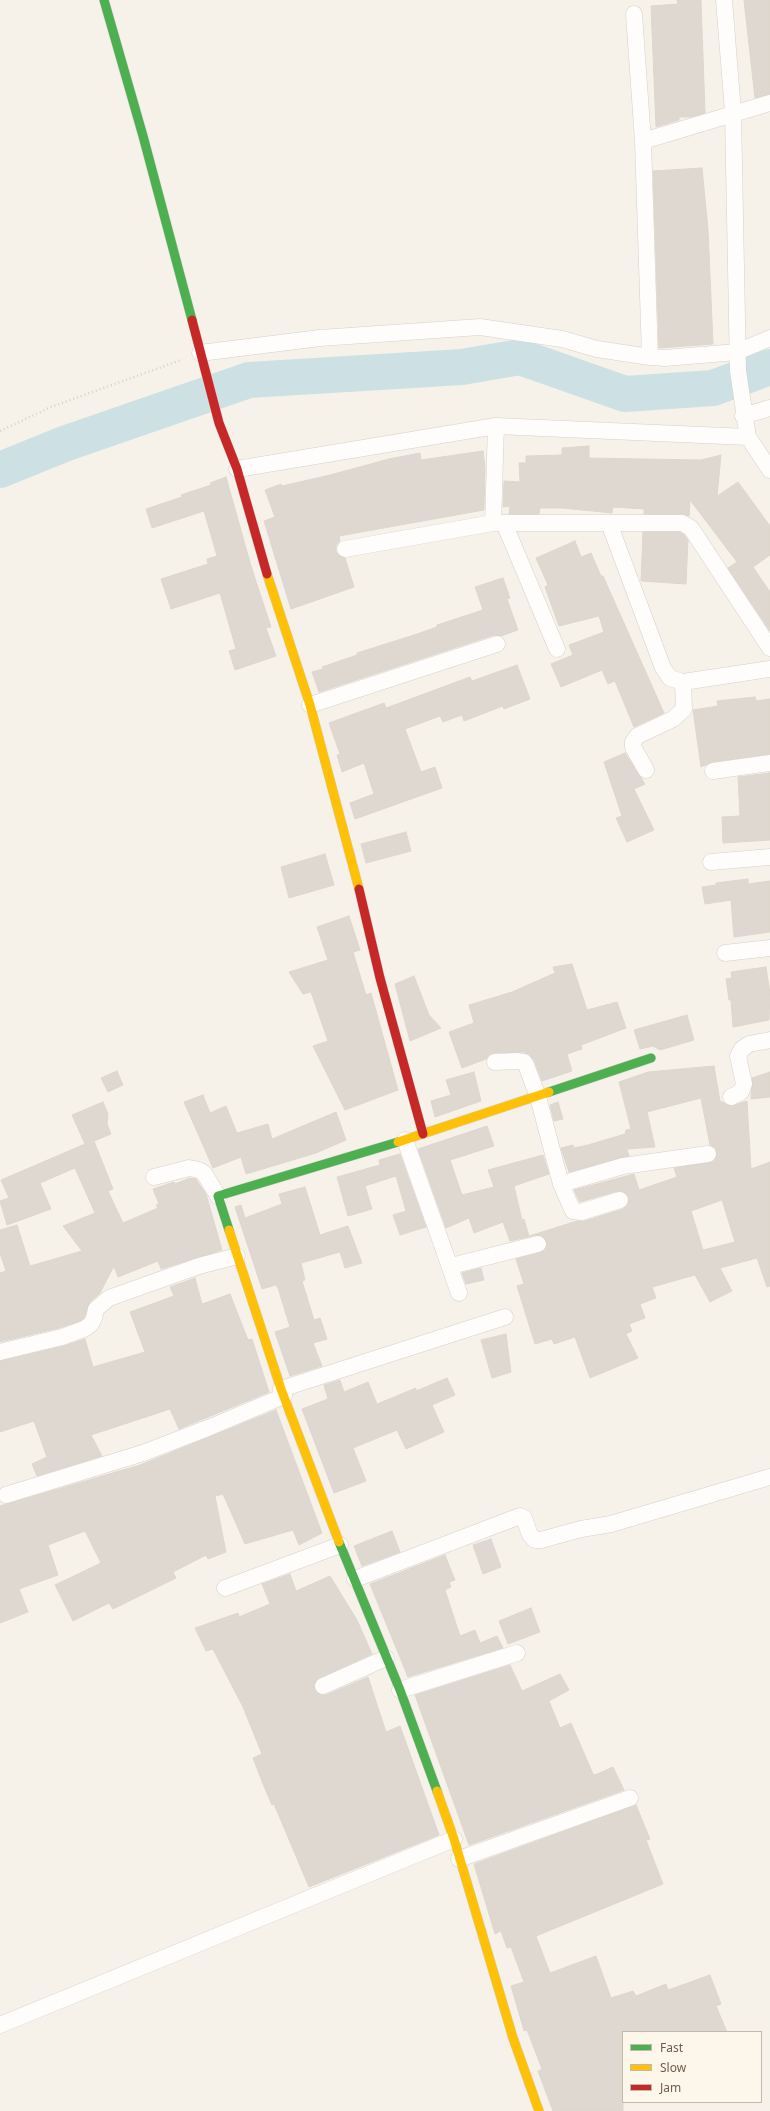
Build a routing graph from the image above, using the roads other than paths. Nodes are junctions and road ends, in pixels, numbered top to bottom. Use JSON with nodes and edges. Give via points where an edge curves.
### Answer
{"nodes":[{"id":1,"x":104,"y":0,"type":"edge"},
{"id":2,"x":724,"y":0,"type":"edge"},
{"id":3,"x":634,"y":14,"type":"dead end"},
{"id":4,"x":770,"y":102,"type":"edge"},
{"id":5,"x":733,"y":112,"type":"junction"},
{"id":6,"x":643,"y":141,"type":"junction"},
{"id":7,"x":770,"y":338,"type":"edge"},
{"id":8,"x":200,"y":352,"type":"junction"},
{"id":9,"x":737,"y":352,"type":"junction"},
{"id":10,"x":650,"y":357,"type":"junction"},
{"id":11,"x":770,"y":408,"type":"edge"},
{"id":12,"x":743,"y":416,"type":"junction"},
{"id":13,"x":496,"y":426,"type":"junction"},
{"id":14,"x":748,"y":437,"type":"junction"},
{"id":15,"x":237,"y":469,"type":"junction"},
{"id":16,"x":770,"y":470,"type":"edge"},
{"id":17,"x":609,"y":522,"type":"junction"},
{"id":18,"x":499,"y":523,"type":"junction"},
{"id":19,"x":345,"y":549,"type":"dead end"},
{"id":20,"x":498,"y":644,"type":"dead end"},
{"id":21,"x":770,"y":648,"type":"edge"},
{"id":22,"x":556,"y":649,"type":"dead end"},
{"id":23,"x":770,"y":669,"type":"edge"},
{"id":24,"x":683,"y":682,"type":"junction"},
{"id":25,"x":310,"y":705,"type":"junction"},
{"id":26,"x":770,"y":763,"type":"edge"},
{"id":27,"x":646,"y":770,"type":"dead end"},
{"id":28,"x":713,"y":772,"type":"dead end"},
{"id":29,"x":770,"y":857,"type":"edge"},
{"id":30,"x":711,"y":862,"type":"dead end"},
{"id":31,"x":770,"y":948,"type":"edge"},
{"id":32,"x":725,"y":953,"type":"dead end"},
{"id":33,"x":770,"y":1040,"type":"edge"},
{"id":34,"x":651,"y":1058,"type":"dead end"},
{"id":35,"x":495,"y":1062,"type":"dead end"},
{"id":36,"x":538,"y":1097,"type":"junction"},
{"id":37,"x":731,"y":1097,"type":"dead end"},
{"id":38,"x":423,"y":1134,"type":"junction"},
{"id":39,"x":405,"y":1140,"type":"junction"},
{"id":40,"x":708,"y":1154,"type":"dead end"},
{"id":41,"x":154,"y":1177,"type":"dead end"},
{"id":42,"x":561,"y":1184,"type":"junction"},
{"id":43,"x":218,"y":1196,"type":"junction"},
{"id":44,"x":620,"y":1200,"type":"dead end"},
{"id":45,"x":538,"y":1244,"type":"dead end"},
{"id":46,"x":237,"y":1256,"type":"junction"},
{"id":47,"x":451,"y":1266,"type":"junction"},
{"id":48,"x":459,"y":1293,"type":"dead end"},
{"id":49,"x":505,"y":1317,"type":"dead end"},
{"id":50,"x":0,"y":1352,"type":"edge"},
{"id":51,"x":282,"y":1392,"type":"junction"},
{"id":52,"x":770,"y":1477,"type":"edge"},
{"id":53,"x":6,"y":1495,"type":"dead end"},
{"id":54,"x":340,"y":1545,"type":"junction"},
{"id":55,"x":355,"y":1580,"type":"junction"},
{"id":56,"x":225,"y":1588,"type":"dead end"},
{"id":57,"x":517,"y":1653,"type":"dead end"},
{"id":58,"x":386,"y":1658,"type":"junction"},
{"id":59,"x":323,"y":1686,"type":"dead end"},
{"id":60,"x":400,"y":1690,"type":"junction"},
{"id":61,"x":630,"y":1798,"type":"dead end"},
{"id":62,"x":454,"y":1839,"type":"junction"},
{"id":63,"x":459,"y":1860,"type":"junction"},
{"id":64,"x":0,"y":2025,"type":"edge"},
{"id":65,"x":539,"y":2111,"type":"edge"}],
"edges":[{"from":1,"to":8,"type":"street"},
{"from":2,"to":5,"type":"street"},
{"from":3,"to":6,"type":"street"},
{"from":4,"to":5,"type":"street"},
{"from":5,"to":6,"type":"street"},
{"from":5,"to":9,"type":"street"},
{"from":6,"to":10,"type":"street"},
{"from":7,"to":9,"type":"street"},
{"from":8,"to":10,"type":"street","via":[[320,338],[480,326]]},
{"from":8,"to":15,"type":"street","via":[[219,423]]},
{"from":9,"to":10,"type":"street"},
{"from":9,"to":12,"type":"street"},
{"from":11,"to":12,"type":"street"},
{"from":12,"to":14,"type":"street"},
{"from":13,"to":14,"type":"street"},
{"from":13,"to":15,"type":"street"},
{"from":13,"to":18,"type":"street"},
{"from":14,"to":16,"type":"street"},
{"from":15,"to":25,"type":"street","via":[[263,563]]},
{"from":17,"to":18,"type":"street"},
{"from":17,"to":21,"type":"street","via":[[669,522],[682,523],[691,528]]},
{"from":17,"to":24,"type":"street","via":[[663,668],[670,678]]},
{"from":18,"to":19,"type":"street"},
{"from":18,"to":22,"type":"street"},
{"from":20,"to":25,"type":"street"},
{"from":23,"to":24,"type":"street"},
{"from":24,"to":27,"type":"street","via":[[684,709],[673,719],[637,736],[633,742],[633,747]]},
{"from":25,"to":38,"type":"street"},
{"from":26,"to":28,"type":"street"},
{"from":29,"to":30,"type":"street"},
{"from":31,"to":32,"type":"street"},
{"from":33,"to":37,"type":"street","via":[[742,1048],[738,1056],[744,1084],[741,1092]]},
{"from":34,"to":36,"type":"street"},
{"from":35,"to":36,"type":"street","via":[[524,1062]]},
{"from":36,"to":38,"type":"street"},
{"from":36,"to":42,"type":"street"},
{"from":38,"to":39,"type":"street"},
{"from":39,"to":43,"type":"street"},
{"from":39,"to":47,"type":"street"},
{"from":40,"to":42,"type":"street","via":[[623,1166]]},
{"from":41,"to":43,"type":"street","via":[[183,1169],[199,1170],[204,1173]]},
{"from":42,"to":44,"type":"street","via":[[571,1209],[576,1213]]},
{"from":43,"to":46,"type":"street"},
{"from":45,"to":47,"type":"street"},
{"from":46,"to":50,"type":"street","via":[[186,1270],[109,1298],[96,1309],[91,1324],[84,1329]]},
{"from":46,"to":51,"type":"street"},
{"from":47,"to":48,"type":"street"},
{"from":49,"to":51,"type":"street"},
{"from":51,"to":53,"type":"street","via":[[208,1428],[143,1453]]},
{"from":51,"to":54,"type":"street"},
{"from":52,"to":55,"type":"street","via":[[611,1524],[541,1540],[535,1540],[530,1535],[524,1518],[520,1516]]},
{"from":54,"to":55,"type":"street"},
{"from":54,"to":56,"type":"street"},
{"from":55,"to":58,"type":"street"},
{"from":57,"to":60,"type":"street"},
{"from":58,"to":59,"type":"street"},
{"from":58,"to":60,"type":"street"},
{"from":60,"to":62,"type":"street"},
{"from":61,"to":63,"type":"street"},
{"from":62,"to":63,"type":"street"},
{"from":62,"to":64,"type":"street"},
{"from":63,"to":65,"type":"street","via":[[513,2038]]}]}
